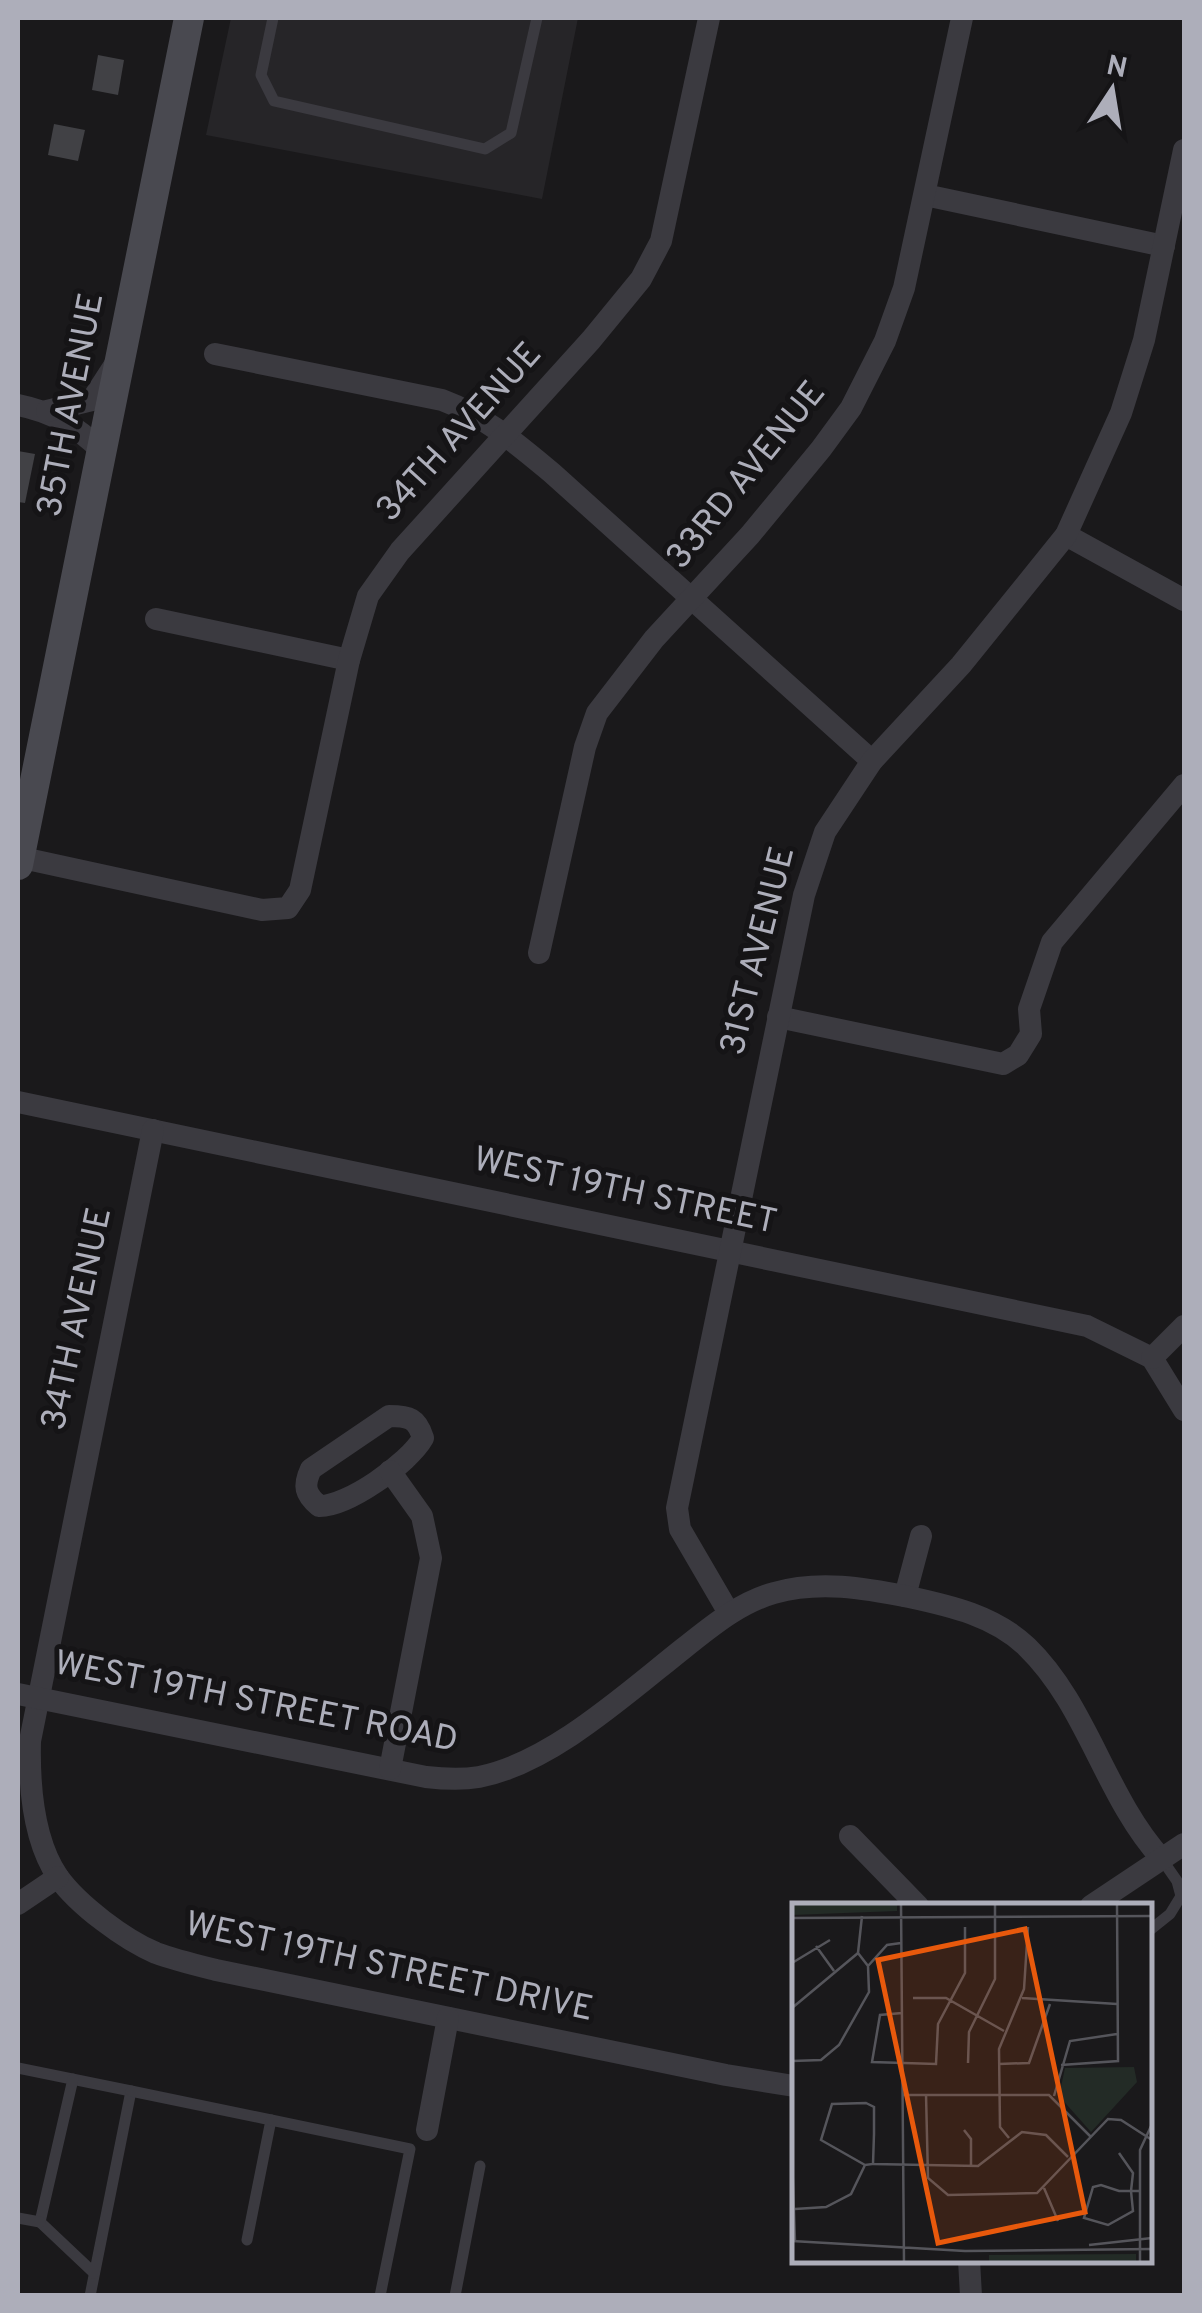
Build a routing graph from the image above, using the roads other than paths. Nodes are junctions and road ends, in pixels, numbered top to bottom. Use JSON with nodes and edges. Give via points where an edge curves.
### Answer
{"nodes":[{"id":1,"x":189,"y":18,"type":"edge"},
{"id":2,"x":273,"y":18,"type":"edge"},
{"id":3,"x":537,"y":18,"type":"edge"},
{"id":4,"x":709,"y":18,"type":"edge"},
{"id":5,"x":962,"y":18,"type":"edge"},
{"id":6,"x":1184,"y":150,"type":"edge"},
{"id":7,"x":925,"y":194,"type":"junction"},
{"id":8,"x":1164,"y":246,"type":"junction"},
{"id":9,"x":215,"y":354,"type":"dead end"},
{"id":10,"x":119,"y":358,"type":"junction"},
{"id":11,"x":18,"y":405,"type":"edge"},
{"id":12,"x":47,"y":411,"type":"junction"},
{"id":13,"x":505,"y":434,"type":"junction"},
{"id":14,"x":102,"y":451,"type":"junction"},
{"id":15,"x":1066,"y":536,"type":"junction"},
{"id":16,"x":693,"y":599,"type":"junction"},
{"id":17,"x":1184,"y":600,"type":"edge"},
{"id":18,"x":156,"y":618,"type":"dead end"},
{"id":19,"x":349,"y":660,"type":"junction"},
{"id":20,"x":872,"y":761,"type":"junction"},
{"id":21,"x":1184,"y":785,"type":"edge"},
{"id":22,"x":18,"y":860,"type":"edge"},
{"id":23,"x":539,"y":953,"type":"dead end"},
{"id":24,"x":778,"y":1017,"type":"junction"},
{"id":25,"x":18,"y":1102,"type":"edge"},
{"id":26,"x":152,"y":1130,"type":"junction"},
{"id":27,"x":729,"y":1250,"type":"junction"},
{"id":28,"x":1184,"y":1326,"type":"edge"},
{"id":29,"x":1152,"y":1358,"type":"junction"},
{"id":30,"x":1184,"y":1410,"type":"edge"},
{"id":31,"x":390,"y":1471,"type":"junction"},
{"id":32,"x":921,"y":1536,"type":"dead end"},
{"id":33,"x":906,"y":1596,"type":"junction"},
{"id":34,"x":729,"y":1613,"type":"junction"},
{"id":35,"x":27,"y":1696,"type":"edge"},
{"id":36,"x":390,"y":1769,"type":"junction"},
{"id":37,"x":850,"y":1836,"type":"dead end"},
{"id":38,"x":1184,"y":1844,"type":"edge"},
{"id":39,"x":1161,"y":1858,"type":"junction"},
{"id":40,"x":58,"y":1877,"type":"junction"},
{"id":41,"x":915,"y":1903,"type":"edge"},
{"id":42,"x":1095,"y":1903,"type":"edge"},
{"id":43,"x":18,"y":1904,"type":"edge"},
{"id":44,"x":1152,"y":1928,"type":"edge"},
{"id":45,"x":448,"y":2018,"type":"junction"},
{"id":46,"x":18,"y":2068,"type":"edge"},
{"id":47,"x":73,"y":2080,"type":"junction"},
{"id":48,"x":792,"y":2086,"type":"edge"},
{"id":49,"x":131,"y":2091,"type":"junction"},
{"id":50,"x":270,"y":2120,"type":"junction"},
{"id":51,"x":427,"y":2130,"type":"dead end"},
{"id":52,"x":480,"y":2166,"type":"dead end"},
{"id":53,"x":18,"y":2218,"type":"edge"},
{"id":54,"x":40,"y":2222,"type":"junction"},
{"id":55,"x":247,"y":2240,"type":"dead end"},
{"id":56,"x":970,"y":2263,"type":"edge"},
{"id":57,"x":94,"y":2273,"type":"junction"},
{"id":58,"x":90,"y":2296,"type":"edge"},
{"id":59,"x":380,"y":2296,"type":"edge"},
{"id":60,"x":455,"y":2296,"type":"edge"},
{"id":61,"x":970,"y":2296,"type":"edge"}],
"edges":[{"from":1,"to":10,"type":"main road","name":"35TH AVENUE"},
{"from":2,"to":3,"type":"lane","via":[[261,75],[274,101],[485,149],[511,133]]},
{"from":4,"to":13,"type":"street","name":"34TH AVENUE","via":[[662,241],[604,325]]},
{"from":5,"to":7,"type":"street","name":"33RD AVENUE"},
{"from":6,"to":8,"type":"street","name":"31ST AVENUE"},
{"from":7,"to":8,"type":"street"},
{"from":7,"to":16,"type":"street","name":"33RD AVENUE","via":[[904,288],[851,408]]},
{"from":8,"to":15,"type":"street","name":"31ST AVENUE","via":[[1121,413]]},
{"from":9,"to":13,"type":"street","via":[[442,400]]},
{"from":10,"to":12,"type":"street","via":[[92,400]]},
{"from":10,"to":14,"type":"main road","name":"35TH AVENUE"},
{"from":11,"to":12,"type":"street"},
{"from":12,"to":14,"type":"street"},
{"from":13,"to":16,"type":"street"},
{"from":13,"to":19,"type":"street","name":"34TH AVENUE","via":[[383,573],[359,619]]},
{"from":14,"to":22,"type":"main road","name":"35TH AVENUE"},
{"from":15,"to":17,"type":"street"},
{"from":15,"to":20,"type":"street","name":"31ST AVENUE"},
{"from":16,"to":20,"type":"street"},
{"from":16,"to":23,"type":"street","name":"33RD AVENUE","via":[[597,713]]},
{"from":18,"to":19,"type":"street"},
{"from":19,"to":22,"type":"street","name":"34TH AVENUE","via":[[306,866],[288,908],[262,910]]},
{"from":20,"to":24,"type":"street","name":"31ST AVENUE","via":[[824,832]]},
{"from":21,"to":24,"type":"street","via":[[1052,942],[1029,1008],[1031,1034],[1003,1064]]},
{"from":24,"to":27,"type":"street","name":"31ST AVENUE"},
{"from":25,"to":26,"type":"street","name":"WEST 19TH STREET"},
{"from":26,"to":27,"type":"street","name":"WEST 19TH STREET"},
{"from":26,"to":35,"type":"street","name":"34TH AVENUE"},
{"from":27,"to":29,"type":"street","name":"WEST 19TH STREET","via":[[1087,1326]]},
{"from":27,"to":34,"type":"street","name":"31ST AVENUE","via":[[677,1508],[680,1529]]},
{"from":28,"to":29,"type":"street"},
{"from":29,"to":30,"type":"street"},
{"from":31,"to":31,"type":"street","via":[[332,1506],[307,1496],[311,1469],[389,1416],[408,1416],[423,1438]]},
{"from":31,"to":36,"type":"street","via":[[422,1516],[431,1558]]},
{"from":32,"to":33,"type":"street"},
{"from":33,"to":34,"type":"street","name":"WEST 19TH STREET ROAD","via":[[816,1586],[773,1593]]},
{"from":33,"to":39,"type":"street","name":"WEST 19TH STREET ROAD","via":[[973,1614],[1024,1644],[1051,1673]]},
{"from":34,"to":36,"type":"street","name":"WEST 19TH STREET ROAD","via":[[572,1733],[524,1761],[476,1778]]},
{"from":35,"to":36,"type":"street","name":"WEST 19TH STREET ROAD"},
{"from":35,"to":40,"type":"street","name":"WEST 19TH STREET DRIVE","via":[[29,1785]]},
{"from":37,"to":41,"type":"street"},
{"from":38,"to":39,"type":"street"},
{"from":39,"to":42,"type":"street"},
{"from":39,"to":44,"type":"lane","via":[[1180,1896]]},
{"from":40,"to":43,"type":"street"},
{"from":40,"to":45,"type":"street","name":"WEST 19TH STREET DRIVE","via":[[106,1924],[157,1953]]},
{"from":45,"to":48,"type":"street","name":"WEST 19TH STREET DRIVE"},
{"from":45,"to":51,"type":"street"},
{"from":46,"to":47,"type":"lane"},
{"from":47,"to":49,"type":"lane"},
{"from":47,"to":54,"type":"lane"},
{"from":49,"to":50,"type":"lane"},
{"from":49,"to":57,"type":"lane"},
{"from":50,"to":55,"type":"lane"},
{"from":50,"to":59,"type":"lane","via":[[410,2149]]},
{"from":52,"to":60,"type":"lane"},
{"from":53,"to":54,"type":"lane"},
{"from":54,"to":57,"type":"lane"},
{"from":56,"to":61,"type":"street"},
{"from":57,"to":58,"type":"lane"}]}
